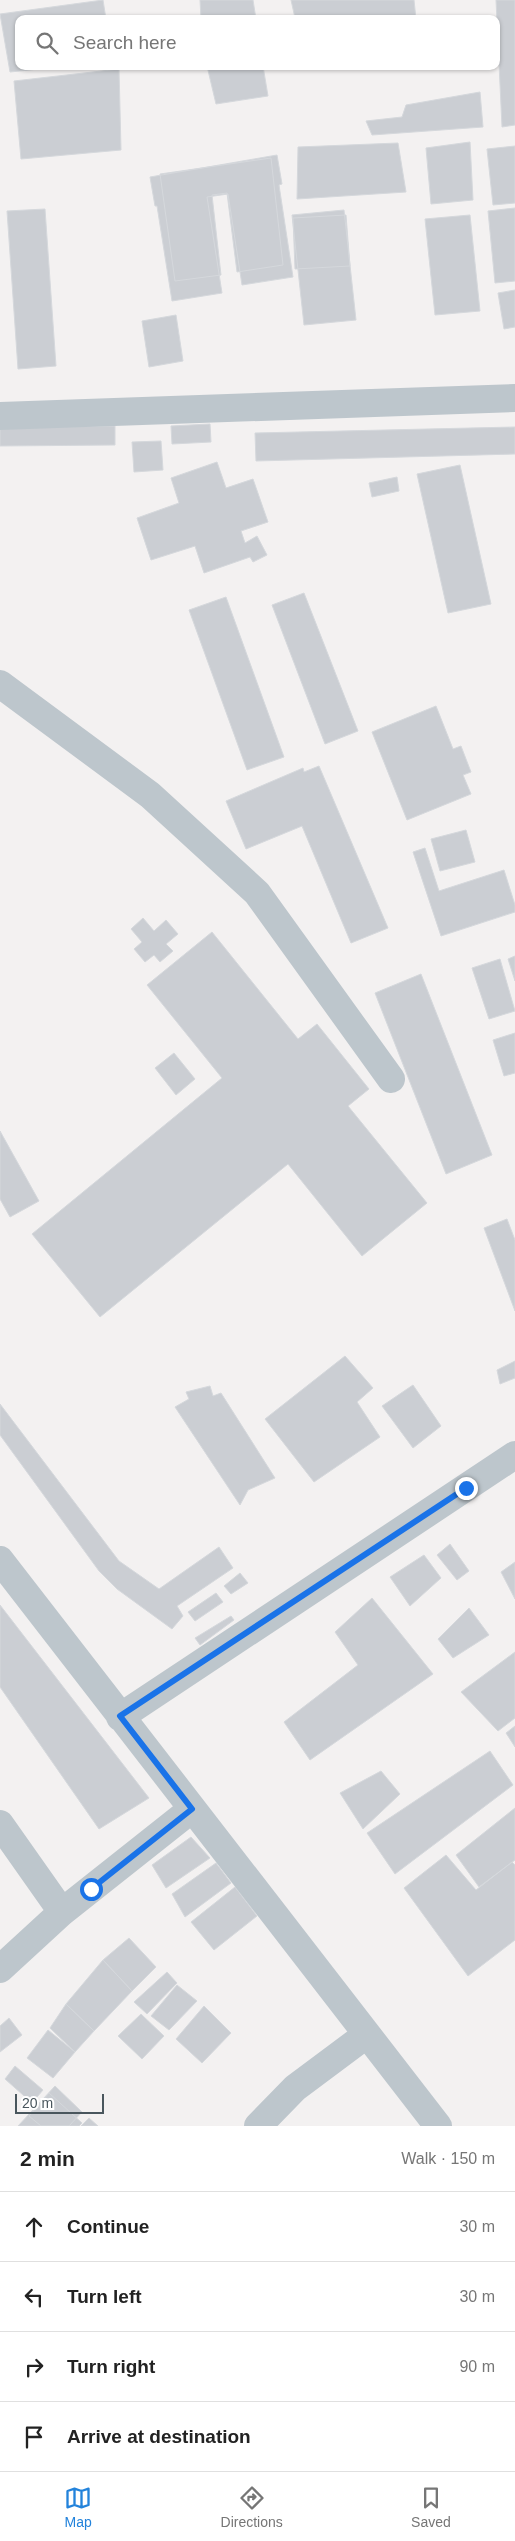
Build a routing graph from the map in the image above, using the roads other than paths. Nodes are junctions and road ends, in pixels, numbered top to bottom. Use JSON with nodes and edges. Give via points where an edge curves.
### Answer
{"nodes":[{"id":1,"x":515,"y":398,"type":"edge"},
{"id":2,"x":0,"y":416,"type":"edge"},
{"id":3,"x":0,"y":684,"type":"edge"},
{"id":4,"x":392,"y":1079,"type":"dead end"},
{"id":5,"x":515,"y":1455,"type":"edge"},
{"id":6,"x":0,"y":1560,"type":"edge"},
{"id":7,"x":120,"y":1716,"type":"junction"},
{"id":8,"x":192,"y":1809,"type":"junction"},
{"id":9,"x":0,"y":1824,"type":"edge"},
{"id":10,"x":62,"y":1912,"type":"junction"},
{"id":11,"x":0,"y":1969,"type":"edge"},
{"id":12,"x":366,"y":2035,"type":"junction"},
{"id":13,"x":258,"y":2126,"type":"edge"},
{"id":14,"x":438,"y":2126,"type":"edge"}],
"edges":[{"from":1,"to":2,"type":"street"},
{"from":3,"to":4,"type":"street","via":[[150,795],[257,894]]},
{"from":5,"to":7,"type":"street"},
{"from":6,"to":7,"type":"street"},
{"from":7,"to":8,"type":"street"},
{"from":8,"to":10,"type":"street"},
{"from":8,"to":12,"type":"street"},
{"from":9,"to":10,"type":"street"},
{"from":10,"to":11,"type":"street"},
{"from":12,"to":13,"type":"street","via":[[295,2088]]},
{"from":12,"to":14,"type":"street"}]}
